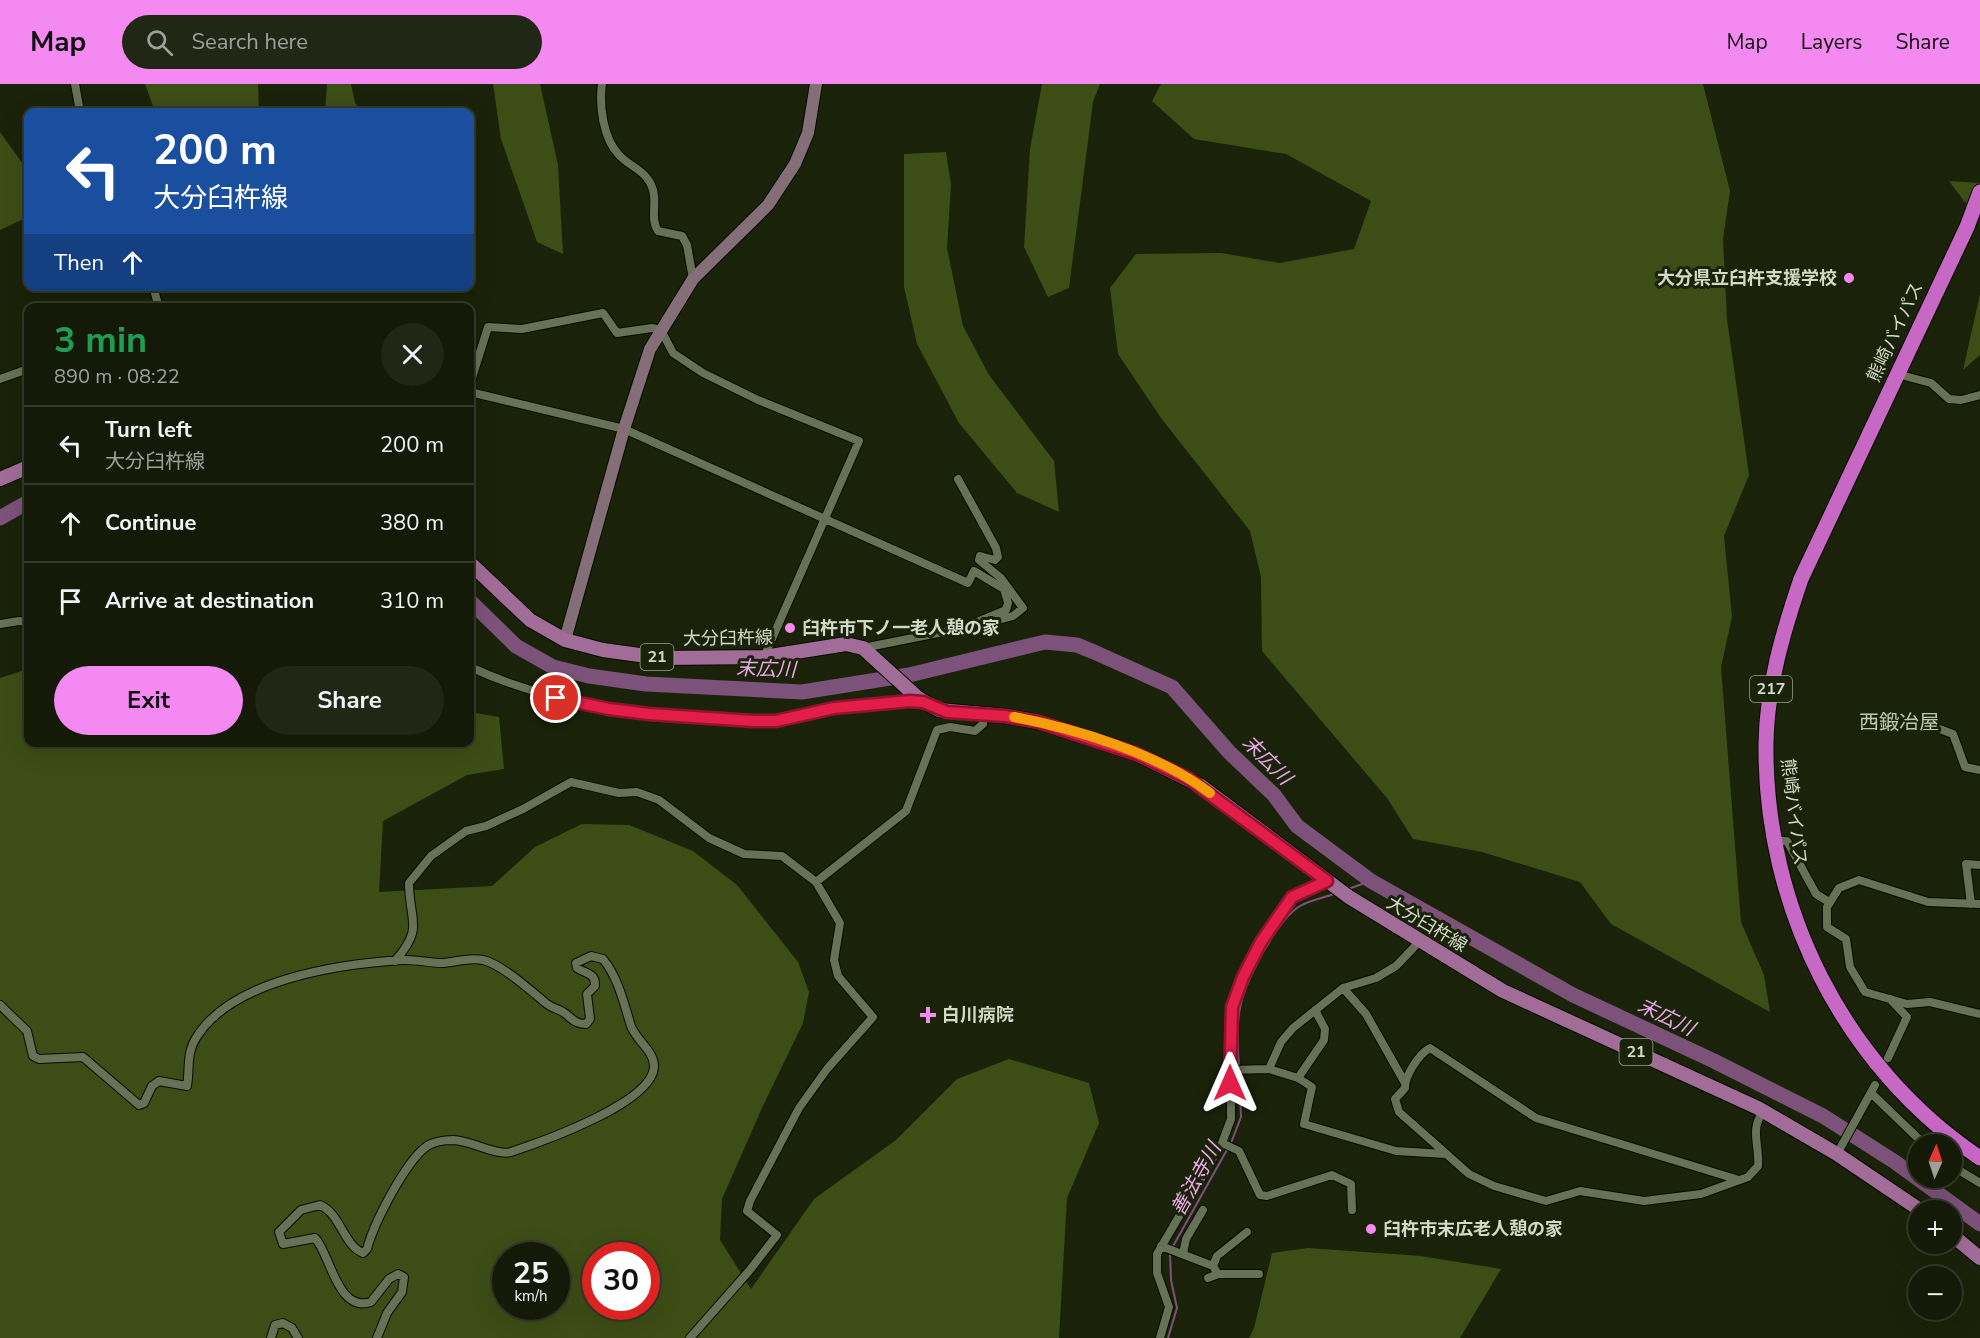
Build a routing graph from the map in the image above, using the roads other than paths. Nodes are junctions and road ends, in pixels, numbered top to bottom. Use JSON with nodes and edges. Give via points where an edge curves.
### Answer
{"nodes":[{"id":1,"x":75,"y":84,"type":"edge"},
{"id":2,"x":602,"y":84,"type":"edge"},
{"id":3,"x":816,"y":84,"type":"edge"},
{"id":4,"x":79,"y":108,"type":"edge"},
{"id":5,"x":1980,"y":192,"type":"edge"},
{"id":6,"x":693,"y":279,"type":"junction"},
{"id":7,"x":661,"y":330,"type":"junction"},
{"id":8,"x":24,"y":370,"type":"edge"},
{"id":9,"x":474,"y":371,"type":"edge"},
{"id":10,"x":1897,"y":374,"type":"junction"},
{"id":11,"x":0,"y":379,"type":"edge"},
{"id":12,"x":474,"y":393,"type":"edge"},
{"id":13,"x":1980,"y":395,"type":"edge"},
{"id":14,"x":624,"y":429,"type":"junction"},
{"id":15,"x":24,"y":469,"type":"edge"},
{"id":16,"x":0,"y":479,"type":"edge"},
{"id":17,"x":958,"y":479,"type":"dead end"},
{"id":18,"x":825,"y":519,"type":"junction"},
{"id":19,"x":474,"y":567,"type":"edge"},
{"id":20,"x":24,"y":622,"type":"edge"},
{"id":21,"x":0,"y":624,"type":"edge"},
{"id":22,"x":960,"y":629,"type":"junction"},
{"id":23,"x":565,"y":640,"type":"junction"},
{"id":24,"x":867,"y":650,"type":"junction"},
{"id":25,"x":764,"y":657,"type":"junction"},
{"id":26,"x":474,"y":669,"type":"edge"},
{"id":27,"x":918,"y":698,"type":"junction"},
{"id":28,"x":983,"y":715,"type":"junction"},
{"id":29,"x":1926,"y":724,"type":"dead end"},
{"id":30,"x":1980,"y":770,"type":"edge"},
{"id":31,"x":1774,"y":841,"type":"junction"},
{"id":32,"x":1980,"y":865,"type":"edge"},
{"id":33,"x":816,"y":882,"type":"junction"},
{"id":34,"x":1329,"y":882,"type":"junction"},
{"id":35,"x":1829,"y":903,"type":"junction"},
{"id":36,"x":1975,"y":904,"type":"edge"},
{"id":37,"x":1420,"y":941,"type":"junction"},
{"id":38,"x":394,"y":962,"type":"junction"},
{"id":39,"x":1344,"y":988,"type":"junction"},
{"id":40,"x":1889,"y":999,"type":"junction"},
{"id":41,"x":0,"y":1005,"type":"edge"},
{"id":42,"x":1315,"y":1010,"type":"junction"},
{"id":43,"x":1980,"y":1014,"type":"edge"},
{"id":44,"x":1888,"y":1058,"type":"dead end"},
{"id":45,"x":1231,"y":1069,"type":"junction"},
{"id":46,"x":1269,"y":1069,"type":"junction"},
{"id":47,"x":1298,"y":1078,"type":"junction"},
{"id":48,"x":1405,"y":1083,"type":"junction"},
{"id":49,"x":1764,"y":1112,"type":"junction"},
{"id":50,"x":1915,"y":1134,"type":"edge"},
{"id":51,"x":1223,"y":1143,"type":"junction"},
{"id":52,"x":1839,"y":1151,"type":"junction"},
{"id":53,"x":1445,"y":1154,"type":"junction"},
{"id":54,"x":1980,"y":1158,"type":"edge"},
{"id":55,"x":1962,"y":1172,"type":"edge"},
{"id":56,"x":1739,"y":1180,"type":"junction"},
{"id":57,"x":1980,"y":1183,"type":"edge"},
{"id":58,"x":1908,"y":1201,"type":"edge"},
{"id":59,"x":1203,"y":1210,"type":"dead end"},
{"id":60,"x":1352,"y":1210,"type":"dead end"},
{"id":61,"x":1247,"y":1232,"type":"dead end"},
{"id":62,"x":1962,"y":1243,"type":"edge"},
{"id":63,"x":1163,"y":1247,"type":"junction"},
{"id":64,"x":1181,"y":1253,"type":"junction"},
{"id":65,"x":1980,"y":1258,"type":"edge"},
{"id":66,"x":1215,"y":1270,"type":"junction"},
{"id":67,"x":1259,"y":1274,"type":"dead end"},
{"id":68,"x":1208,"y":1278,"type":"dead end"},
{"id":69,"x":271,"y":1338,"type":"edge"},
{"id":70,"x":298,"y":1338,"type":"edge"},
{"id":71,"x":377,"y":1338,"type":"edge"},
{"id":72,"x":690,"y":1338,"type":"edge"},
{"id":73,"x":1160,"y":1338,"type":"edge"}],
"edges":[{"from":1,"to":4,"type":"street"},
{"from":2,"to":6,"type":"street","via":[[602,114],[610,142],[619,156],[647,177],[653,190],[654,225],[658,231],[682,236]]},
{"from":3,"to":6,"type":"street","via":[[808,133],[795,164],[768,205]]},
{"from":5,"to":10,"type":"highway","name":"熊崎バイパス","number":"217"},
{"from":6,"to":7,"type":"street"},
{"from":7,"to":9,"type":"street","via":[[617,333],[603,313],[522,329],[488,327]]},
{"from":7,"to":14,"type":"street","via":[[650,349]]},
{"from":7,"to":18,"type":"street","via":[[673,353],[704,373],[758,400],[859,441]]},
{"from":8,"to":11,"type":"street"},
{"from":10,"to":13,"type":"street","via":[[1931,383],[1949,399]]},
{"from":10,"to":31,"type":"highway","name":"熊崎バイパス","number":"217","via":[[1801,579],[1781,638],[1766,742]]},
{"from":12,"to":14,"type":"street"},
{"from":14,"to":18,"type":"street"},
{"from":14,"to":23,"type":"street"},
{"from":15,"to":16,"type":"main road"},
{"from":17,"to":22,"type":"street","via":[[996,548],[995,560],[980,556],[979,560],[1001,578],[1023,608],[1000,621]]},
{"from":18,"to":22,"type":"street","via":[[968,583],[974,571],[1004,589],[1006,610]]},
{"from":18,"to":25,"type":"street"},
{"from":19,"to":23,"type":"main road","name":"大分臼杵線","number":"21","via":[[530,620]]},
{"from":20,"to":21,"type":"street"},
{"from":22,"to":24,"type":"street"},
{"from":23,"to":25,"type":"main road","name":"大分臼杵線","number":"21","via":[[661,658]]},
{"from":24,"to":25,"type":"main road","name":"大分臼杵線","number":"21","via":[[846,644]]},
{"from":24,"to":27,"type":"main road","number":"21"},
{"from":26,"to":27,"type":"street","via":[[513,686],[609,709],[649,714],[776,721],[834,708]]},
{"from":27,"to":28,"type":"main road","name":"大分臼杵線","number":"21","via":[[947,712]]},
{"from":28,"to":33,"type":"street","via":[[983,724],[975,731],[938,728],[906,811]]},
{"from":28,"to":34,"type":"main road","name":"大分臼杵線","number":"21","via":[[1028,720],[1071,731],[1176,772],[1201,786]]},
{"from":29,"to":30,"type":"street","via":[[1953,734],[1965,767]]},
{"from":31,"to":35,"type":"street","via":[[1787,841],[1816,894]]},
{"from":31,"to":54,"type":"highway","name":"熊崎バイパス","number":"217","via":[[1803,940],[1832,1000],[1860,1044],[1910,1101]]},
{"from":32,"to":36,"type":"street","via":[[1966,864]]},
{"from":33,"to":38,"type":"street","via":[[782,856],[744,854],[710,838],[659,800],[637,792],[619,793],[571,782],[523,809],[466,831],[431,856],[409,883],[413,931]]},
{"from":33,"to":72,"type":"street","via":[[840,923],[834,960],[838,976],[873,1017],[799,1108],[750,1201],[747,1211],[777,1235]]},
{"from":34,"to":37,"type":"main road","name":"大分臼杵線","number":"21"},
{"from":34,"to":45,"type":"street","via":[[1292,897],[1248,965],[1232,1007]]},
{"from":35,"to":36,"type":"street","via":[[1839,888],[1858,880],[1928,902]]},
{"from":35,"to":40,"type":"street","via":[[1827,927],[1846,939],[1850,967],[1859,985],[1871,995]]},
{"from":37,"to":39,"type":"street","via":[[1396,966],[1377,978]]},
{"from":37,"to":49,"type":"main road","name":"大分臼杵線","number":"21","via":[[1503,991]]},
{"from":38,"to":41,"type":"street","via":[[314,971],[247,995],[196,1037],[188,1059],[187,1086],[159,1081],[140,1105],[82,1057],[33,1056],[27,1031]]},
{"from":38,"to":71,"type":"street","via":[[485,961],[549,1006],[564,1012],[574,1023],[586,1024],[590,1020],[588,994],[596,980],[577,968],[576,963],[591,956],[600,957],[614,976],[634,1033],[652,1058],[654,1068],[641,1090],[624,1102],[531,1146],[504,1154],[452,1140],[425,1148],[382,1210],[363,1253],[355,1249],[326,1207],[308,1206],[293,1216],[279,1232],[280,1242],[290,1244],[315,1238],[339,1286],[354,1300],[371,1302],[394,1276],[404,1277],[402,1292],[387,1313]]},
{"from":39,"to":42,"type":"street"},
{"from":39,"to":48,"type":"street","via":[[1366,1014]]},
{"from":40,"to":43,"type":"street","via":[[1913,1004],[1930,1002]]},
{"from":40,"to":44,"type":"street","via":[[1907,1017]]},
{"from":42,"to":46,"type":"street","via":[[1284,1036]]},
{"from":42,"to":47,"type":"street","via":[[1325,1029],[1324,1040]]},
{"from":45,"to":46,"type":"street"},
{"from":45,"to":51,"type":"street","via":[[1233,1113]]},
{"from":46,"to":47,"type":"street"},
{"from":47,"to":53,"type":"street","via":[[1313,1090],[1304,1124],[1384,1149]]},
{"from":48,"to":53,"type":"street","via":[[1405,1089],[1395,1099],[1397,1109]]},
{"from":48,"to":56,"type":"street","via":[[1418,1058],[1430,1048],[1536,1118]]},
{"from":49,"to":52,"type":"main road","name":"大分臼杵線","number":"21"},
{"from":49,"to":56,"type":"street","via":[[1755,1127],[1758,1166]]},
{"from":50,"to":52,"type":"street","via":[[1873,1089]]},
{"from":51,"to":60,"type":"street","via":[[1237,1149],[1260,1195],[1332,1175],[1351,1184]]},
{"from":51,"to":63,"type":"street"},
{"from":52,"to":58,"type":"main road","name":"大分臼杵線","number":"21"},
{"from":53,"to":56,"type":"street","via":[[1469,1174],[1494,1186],[1546,1201],[1587,1191],[1644,1201],[1712,1191]]},
{"from":55,"to":57,"type":"street"},
{"from":59,"to":64,"type":"street"},
{"from":61,"to":66,"type":"street","via":[[1217,1256]]},
{"from":62,"to":65,"type":"main road"},
{"from":63,"to":64,"type":"street"},
{"from":63,"to":73,"type":"street","via":[[1157,1273],[1169,1307]]},
{"from":64,"to":66,"type":"street"},
{"from":66,"to":67,"type":"street"},
{"from":66,"to":68,"type":"street"},
{"from":69,"to":70,"type":"street","via":[[275,1325],[283,1323]]}]}
